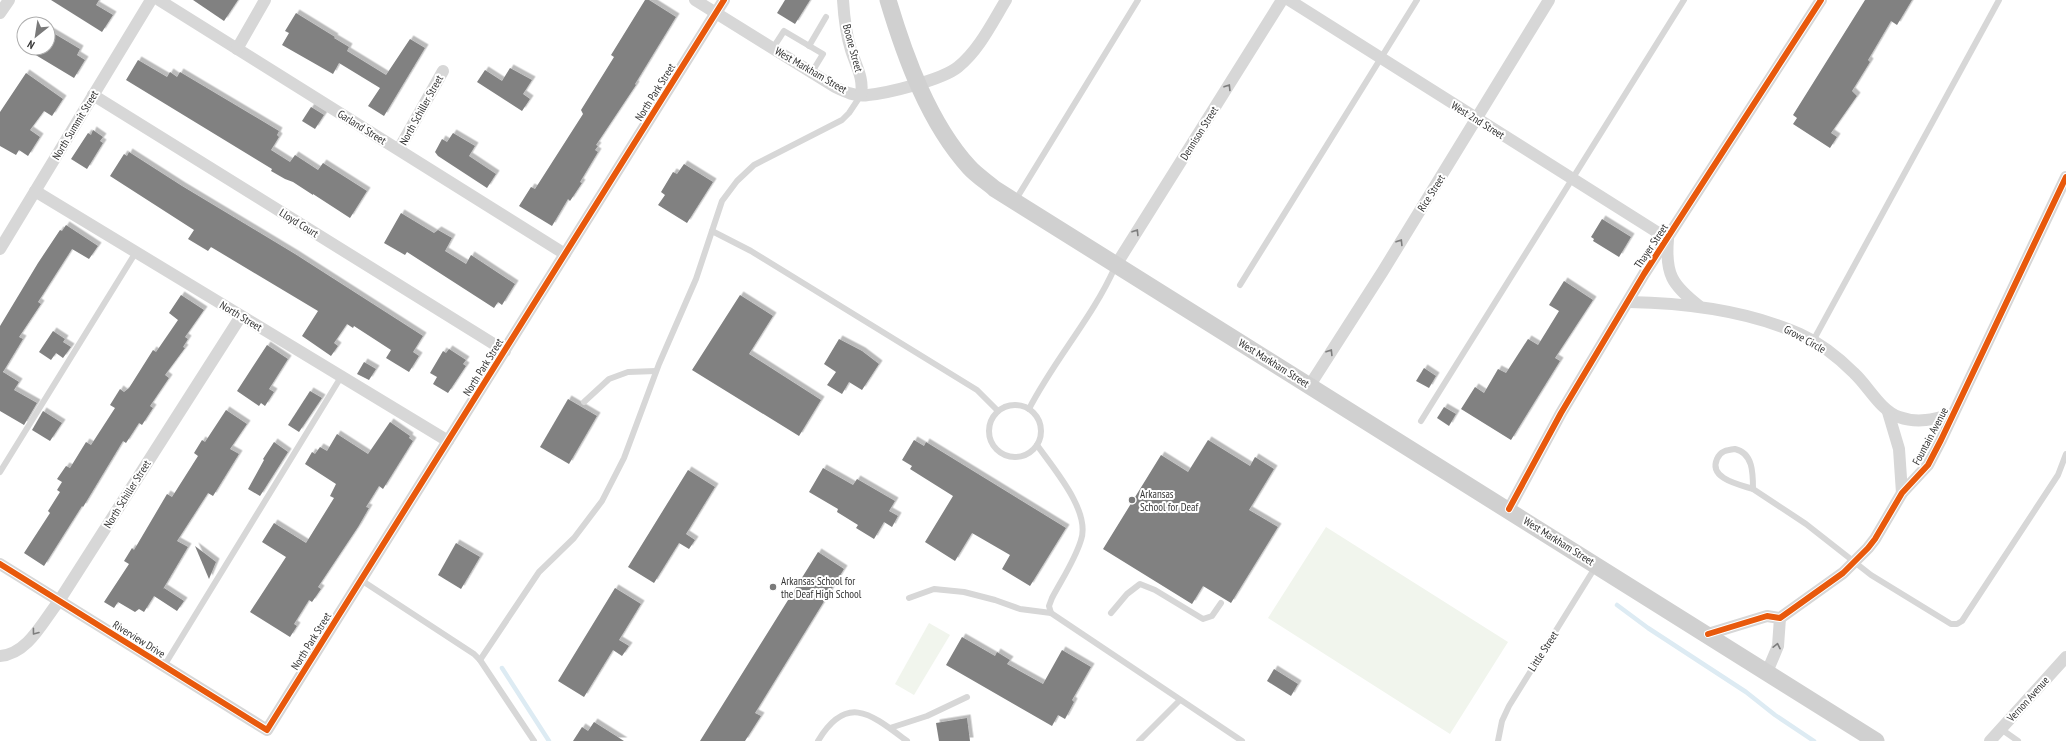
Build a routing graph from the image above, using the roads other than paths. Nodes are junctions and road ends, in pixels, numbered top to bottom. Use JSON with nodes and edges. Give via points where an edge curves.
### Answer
{"nodes":[{"id":1,"x":9,"y":0,"type":"edge"},
{"id":2,"x":150,"y":0,"type":"edge"},
{"id":3,"x":160,"y":0,"type":"edge"},
{"id":4,"x":264,"y":0,"type":"edge"},
{"id":5,"x":695,"y":0,"type":"edge"},
{"id":6,"x":724,"y":0,"type":"edge"},
{"id":7,"x":843,"y":0,"type":"edge"},
{"id":8,"x":888,"y":0,"type":"edge"},
{"id":9,"x":1006,"y":0,"type":"edge"},
{"id":10,"x":1138,"y":0,"type":"edge"},
{"id":11,"x":1282,"y":0,"type":"edge"},
{"id":12,"x":1288,"y":0,"type":"edge"},
{"id":13,"x":1417,"y":0,"type":"edge"},
{"id":14,"x":1549,"y":0,"type":"edge"},
{"id":15,"x":1684,"y":0,"type":"edge"},
{"id":16,"x":1821,"y":0,"type":"edge"},
{"id":17,"x":1999,"y":0,"type":"edge"},
{"id":18,"x":0,"y":13,"type":"edge"},
{"id":19,"x":716,"y":14,"type":"junction"},
{"id":20,"x":826,"y":17,"type":"dead end"},
{"id":21,"x":809,"y":46,"type":"junction"},
{"id":22,"x":773,"y":48,"type":"junction"},
{"id":23,"x":237,"y":49,"type":"junction"},
{"id":24,"x":1381,"y":58,"type":"junction"},
{"id":25,"x":443,"y":71,"type":"dead end"},
{"id":26,"x":812,"y":72,"type":"junction"},
{"id":27,"x":918,"y":83,"type":"junction"},
{"id":28,"x":93,"y":95,"type":"junction"},
{"id":29,"x":861,"y":95,"type":"junction"},
{"id":30,"x":1477,"y":119,"type":"junction"},
{"id":31,"x":399,"y":150,"type":"junction"},
{"id":32,"x":1573,"y":179,"type":"junction"},
{"id":33,"x":2065,"y":182,"type":"edge"},
{"id":34,"x":35,"y":191,"type":"junction"},
{"id":35,"x":1014,"y":203,"type":"junction"},
{"id":36,"x":712,"y":231,"type":"junction"},
{"id":37,"x":1668,"y":239,"type":"junction"},
{"id":38,"x":0,"y":249,"type":"edge"},
{"id":39,"x":136,"y":252,"type":"junction"},
{"id":40,"x":565,"y":254,"type":"junction"},
{"id":41,"x":1116,"y":265,"type":"junction"},
{"id":42,"x":1240,"y":285,"type":"dead end"},
{"id":43,"x":1628,"y":302,"type":"junction"},
{"id":44,"x":1699,"y":306,"type":"junction"},
{"id":45,"x":241,"y":316,"type":"junction"},
{"id":46,"x":1813,"y":341,"type":"junction"},
{"id":47,"x":504,"y":351,"type":"junction"},
{"id":48,"x":656,"y":371,"type":"junction"},
{"id":49,"x":342,"y":377,"type":"junction"},
{"id":50,"x":1310,"y":385,"type":"junction"},
{"id":51,"x":584,"y":402,"type":"dead end"},
{"id":52,"x":1029,"y":409,"type":"junction"},
{"id":53,"x":998,"y":411,"type":"junction"},
{"id":54,"x":1888,"y":412,"type":"junction"},
{"id":55,"x":1953,"y":414,"type":"junction"},
{"id":56,"x":1421,"y":421,"type":"dead end"},
{"id":57,"x":448,"y":442,"type":"junction"},
{"id":58,"x":1037,"y":445,"type":"junction"},
{"id":59,"x":2066,"y":454,"type":"edge"},
{"id":60,"x":0,"y":472,"type":"edge"},
{"id":61,"x":1754,"y":489,"type":"junction"},
{"id":62,"x":1902,"y":493,"type":"junction"},
{"id":63,"x":1509,"y":509,"type":"junction"},
{"id":64,"x":1855,"y":560,"type":"junction"},
{"id":65,"x":0,"y":564,"type":"edge"},
{"id":66,"x":1597,"y":565,"type":"junction"},
{"id":67,"x":361,"y":580,"type":"junction"},
{"id":68,"x":909,"y":598,"type":"dead end"},
{"id":69,"x":59,"y":602,"type":"junction"},
{"id":70,"x":1221,"y":603,"type":"dead end"},
{"id":71,"x":1051,"y":613,"type":"junction"},
{"id":72,"x":1111,"y":613,"type":"dead end"},
{"id":73,"x":1780,"y":618,"type":"junction"},
{"id":74,"x":1708,"y":634,"type":"junction"},
{"id":75,"x":0,"y":656,"type":"edge"},
{"id":76,"x":2066,"y":657,"type":"edge"},
{"id":77,"x":480,"y":660,"type":"junction"},
{"id":78,"x":164,"y":666,"type":"junction"},
{"id":79,"x":1767,"y":672,"type":"junction"},
{"id":80,"x":967,"y":697,"type":"dead end"},
{"id":81,"x":1180,"y":700,"type":"junction"},
{"id":82,"x":890,"y":728,"type":"junction"},
{"id":83,"x":2001,"y":729,"type":"junction"},
{"id":84,"x":267,"y":730,"type":"joint"},
{"id":85,"x":534,"y":741,"type":"edge"},
{"id":86,"x":818,"y":741,"type":"edge"},
{"id":87,"x":906,"y":741,"type":"edge"},
{"id":88,"x":1139,"y":741,"type":"edge"},
{"id":89,"x":1242,"y":741,"type":"edge"},
{"id":90,"x":1498,"y":741,"type":"edge"},
{"id":91,"x":1876,"y":741,"type":"edge"},
{"id":92,"x":1990,"y":741,"type":"edge"},
{"id":93,"x":2018,"y":741,"type":"edge"}],
"edges":[{"from":1,"to":18,"type":"street"},
{"from":2,"to":28,"type":"street","name":"North Summit Street"},
{"from":3,"to":23,"type":"street","name":"Garland Street"},
{"from":4,"to":23,"type":"street"},
{"from":5,"to":19,"type":"street","name":"West Markham Street"},
{"from":6,"to":19,"type":"street","name":"North Park Street"},
{"from":7,"to":29,"type":"street","name":"Boone Street","via":[[845,26],[863,85]]},
{"from":8,"to":27,"type":"main road"},
{"from":9,"to":27,"type":"street","via":[[968,58],[945,75]]},
{"from":10,"to":35,"type":"lane"},
{"from":41,"to":11,"type":"street","name":"Dennison Street","one_way":true},
{"from":12,"to":24,"type":"street","name":"West 2nd Street"},
{"from":13,"to":24,"type":"lane"},
{"from":14,"to":30,"type":"street","name":"Rice Street"},
{"from":15,"to":32,"type":"lane"},
{"from":16,"to":37,"type":"street","name":"Thayer Street"},
{"from":17,"to":46,"type":"lane"},
{"from":19,"to":22,"type":"street","name":"West Markham Street"},
{"from":19,"to":40,"type":"street","name":"North Park Street"},
{"from":20,"to":21,"type":"lane"},
{"from":21,"to":22,"type":"lane","via":[[784,30]]},
{"from":21,"to":26,"type":"lane","via":[[823,54]]},
{"from":22,"to":26,"type":"street","name":"West Markham Street"},
{"from":23,"to":31,"type":"street","name":"Garland Street"},
{"from":24,"to":30,"type":"street","name":"West 2nd Street"},
{"from":24,"to":42,"type":"lane"},
{"from":25,"to":31,"type":"street","name":"North Schiller Street"},
{"from":26,"to":29,"type":"street","name":"West Markham Street","via":[[844,91]]},
{"from":27,"to":29,"type":"street","name":"West Markham Street"},
{"from":27,"to":35,"type":"main road","name":"West Markham Street","via":[[941,127],[970,168]]},
{"from":28,"to":34,"type":"street","name":"North Summit Street"},
{"from":28,"to":47,"type":"street","name":"Lloyd Court"},
{"from":29,"to":36,"type":"lane","via":[[842,120],[754,165],[737,180],[722,202]]},
{"from":30,"to":32,"type":"street","name":"West 2nd Street"},
{"from":50,"to":30,"type":"street","name":"Rice Street","one_way":true},
{"from":31,"to":40,"type":"street","name":"Garland Street"},
{"from":32,"to":37,"type":"street","name":"West 2nd Street"},
{"from":32,"to":56,"type":"lane"},
{"from":33,"to":55,"type":"street","name":"Fountain Avenue"},
{"from":34,"to":38,"type":"street","name":"North Summit Street"},
{"from":34,"to":39,"type":"street","name":"North Street"},
{"from":35,"to":41,"type":"main road","name":"West Markham Street"},
{"from":36,"to":48,"type":"lane","via":[[696,279]]},
{"from":36,"to":53,"type":"lane","via":[[752,251],[977,390]]},
{"from":37,"to":43,"type":"street","name":"Thayer Street"},
{"from":37,"to":44,"type":"street","name":"Grove Circle","via":[[1669,271],[1673,280],[1682,292]]},
{"from":39,"to":45,"type":"street","name":"North Street"},
{"from":39,"to":60,"type":"lane"},
{"from":40,"to":47,"type":"street","name":"North Park Street"},
{"from":41,"to":50,"type":"main road","name":"West Markham Street"},
{"from":41,"to":52,"type":"lane","via":[[1101,294],[1041,386]]},
{"from":43,"to":44,"type":"street","name":"Grove Circle"},
{"from":43,"to":63,"type":"street","name":"Thayer Street","via":[[1598,348]]},
{"from":44,"to":46,"type":"street","name":"Grove Circle","via":[[1738,313],[1778,325]]},
{"from":45,"to":49,"type":"street","name":"North Street"},
{"from":45,"to":69,"type":"street","name":"North Schiller Street"},
{"from":46,"to":54,"type":"street","name":"Grove Circle","via":[[1854,373]]},
{"from":47,"to":57,"type":"street","name":"North Park Street"},
{"from":48,"to":51,"type":"lane","via":[[628,372],[609,379]]},
{"from":48,"to":77,"type":"lane","via":[[624,458],[602,501],[574,538],[539,572]]},
{"from":49,"to":57,"type":"street","name":"North Street"},
{"from":49,"to":78,"type":"lane"},
{"from":50,"to":63,"type":"main road","name":"West Markham Street"},
{"from":52,"to":53,"type":"lane","via":[[1013,405]]},
{"from":52,"to":58,"type":"lane","via":[[1039,421],[1041,428]]},
{"from":53,"to":58,"type":"lane","via":[[989,427],[991,442],[995,448],[1017,457],[1025,455]]},
{"from":54,"to":55,"type":"street","name":"Grove Circle","via":[[1919,421]]},
{"from":54,"to":62,"type":"street","name":"Grove Circle","via":[[1899,449]]},
{"from":55,"to":62,"type":"street","name":"Fountain Avenue","via":[[1928,465]]},
{"from":57,"to":67,"type":"street","name":"North Park Street"},
{"from":58,"to":71,"type":"lane","via":[[1075,501],[1083,531],[1076,553],[1052,598],[1049,606]]},
{"from":59,"to":64,"type":"lane","via":[[2058,475],[1962,621],[1957,624],[1951,624],[1871,575]]},
{"from":61,"to":61,"type":"lane","via":[[1721,476],[1715,465],[1719,454],[1734,448],[1744,452],[1750,462]]},
{"from":61,"to":64,"type":"lane"},
{"from":62,"to":64,"type":"street","name":"Fountain Avenue","via":[[1875,540]]},
{"from":63,"to":66,"type":"main road","name":"West Markham Street"},
{"from":64,"to":73,"type":"street","name":"Fountain Avenue","via":[[1843,573]]},
{"from":65,"to":69,"type":"street","name":"Riverview Drive"},
{"from":66,"to":74,"type":"main road","name":"West Markham Street"},
{"from":66,"to":90,"type":"lane","name":"Little Street","via":[[1512,700],[1502,721]]},
{"from":67,"to":77,"type":"lane","via":[[460,644]]},
{"from":67,"to":84,"type":"street","name":"North Park Street"},
{"from":68,"to":71,"type":"lane","via":[[934,589],[964,592],[1020,610]]},
{"from":69,"to":75,"type":"street","name":"North Schiller Street","one_way":true,"via":[[26,645],[15,652]]},
{"from":69,"to":78,"type":"street","name":"Riverview Drive"},
{"from":70,"to":72,"type":"lane","via":[[1212,616],[1203,619],[1155,590],[1140,584],[1127,594]]},
{"from":71,"to":81,"type":"lane"},
{"from":73,"to":74,"type":"street","via":[[1766,616]]},
{"from":79,"to":73,"type":"street","one_way":true,"via":[[1778,646]]},
{"from":74,"to":79,"type":"main road","name":"West Markham Street"},
{"from":76,"to":83,"type":"street","name":"Vernon Avenue"},
{"from":77,"to":85,"type":"lane"},
{"from":78,"to":84,"type":"street","name":"Riverview Drive"},
{"from":79,"to":91,"type":"main road","name":"West Markham Street"},
{"from":80,"to":82,"type":"lane","via":[[927,716]]},
{"from":81,"to":88,"type":"lane"},
{"from":81,"to":89,"type":"lane"},
{"from":82,"to":86,"type":"lane","via":[[863,712],[846,713],[831,722]]},
{"from":82,"to":87,"type":"lane"},
{"from":83,"to":92,"type":"street","name":"Vernon Avenue"},
{"from":83,"to":93,"type":"lane"}]}
